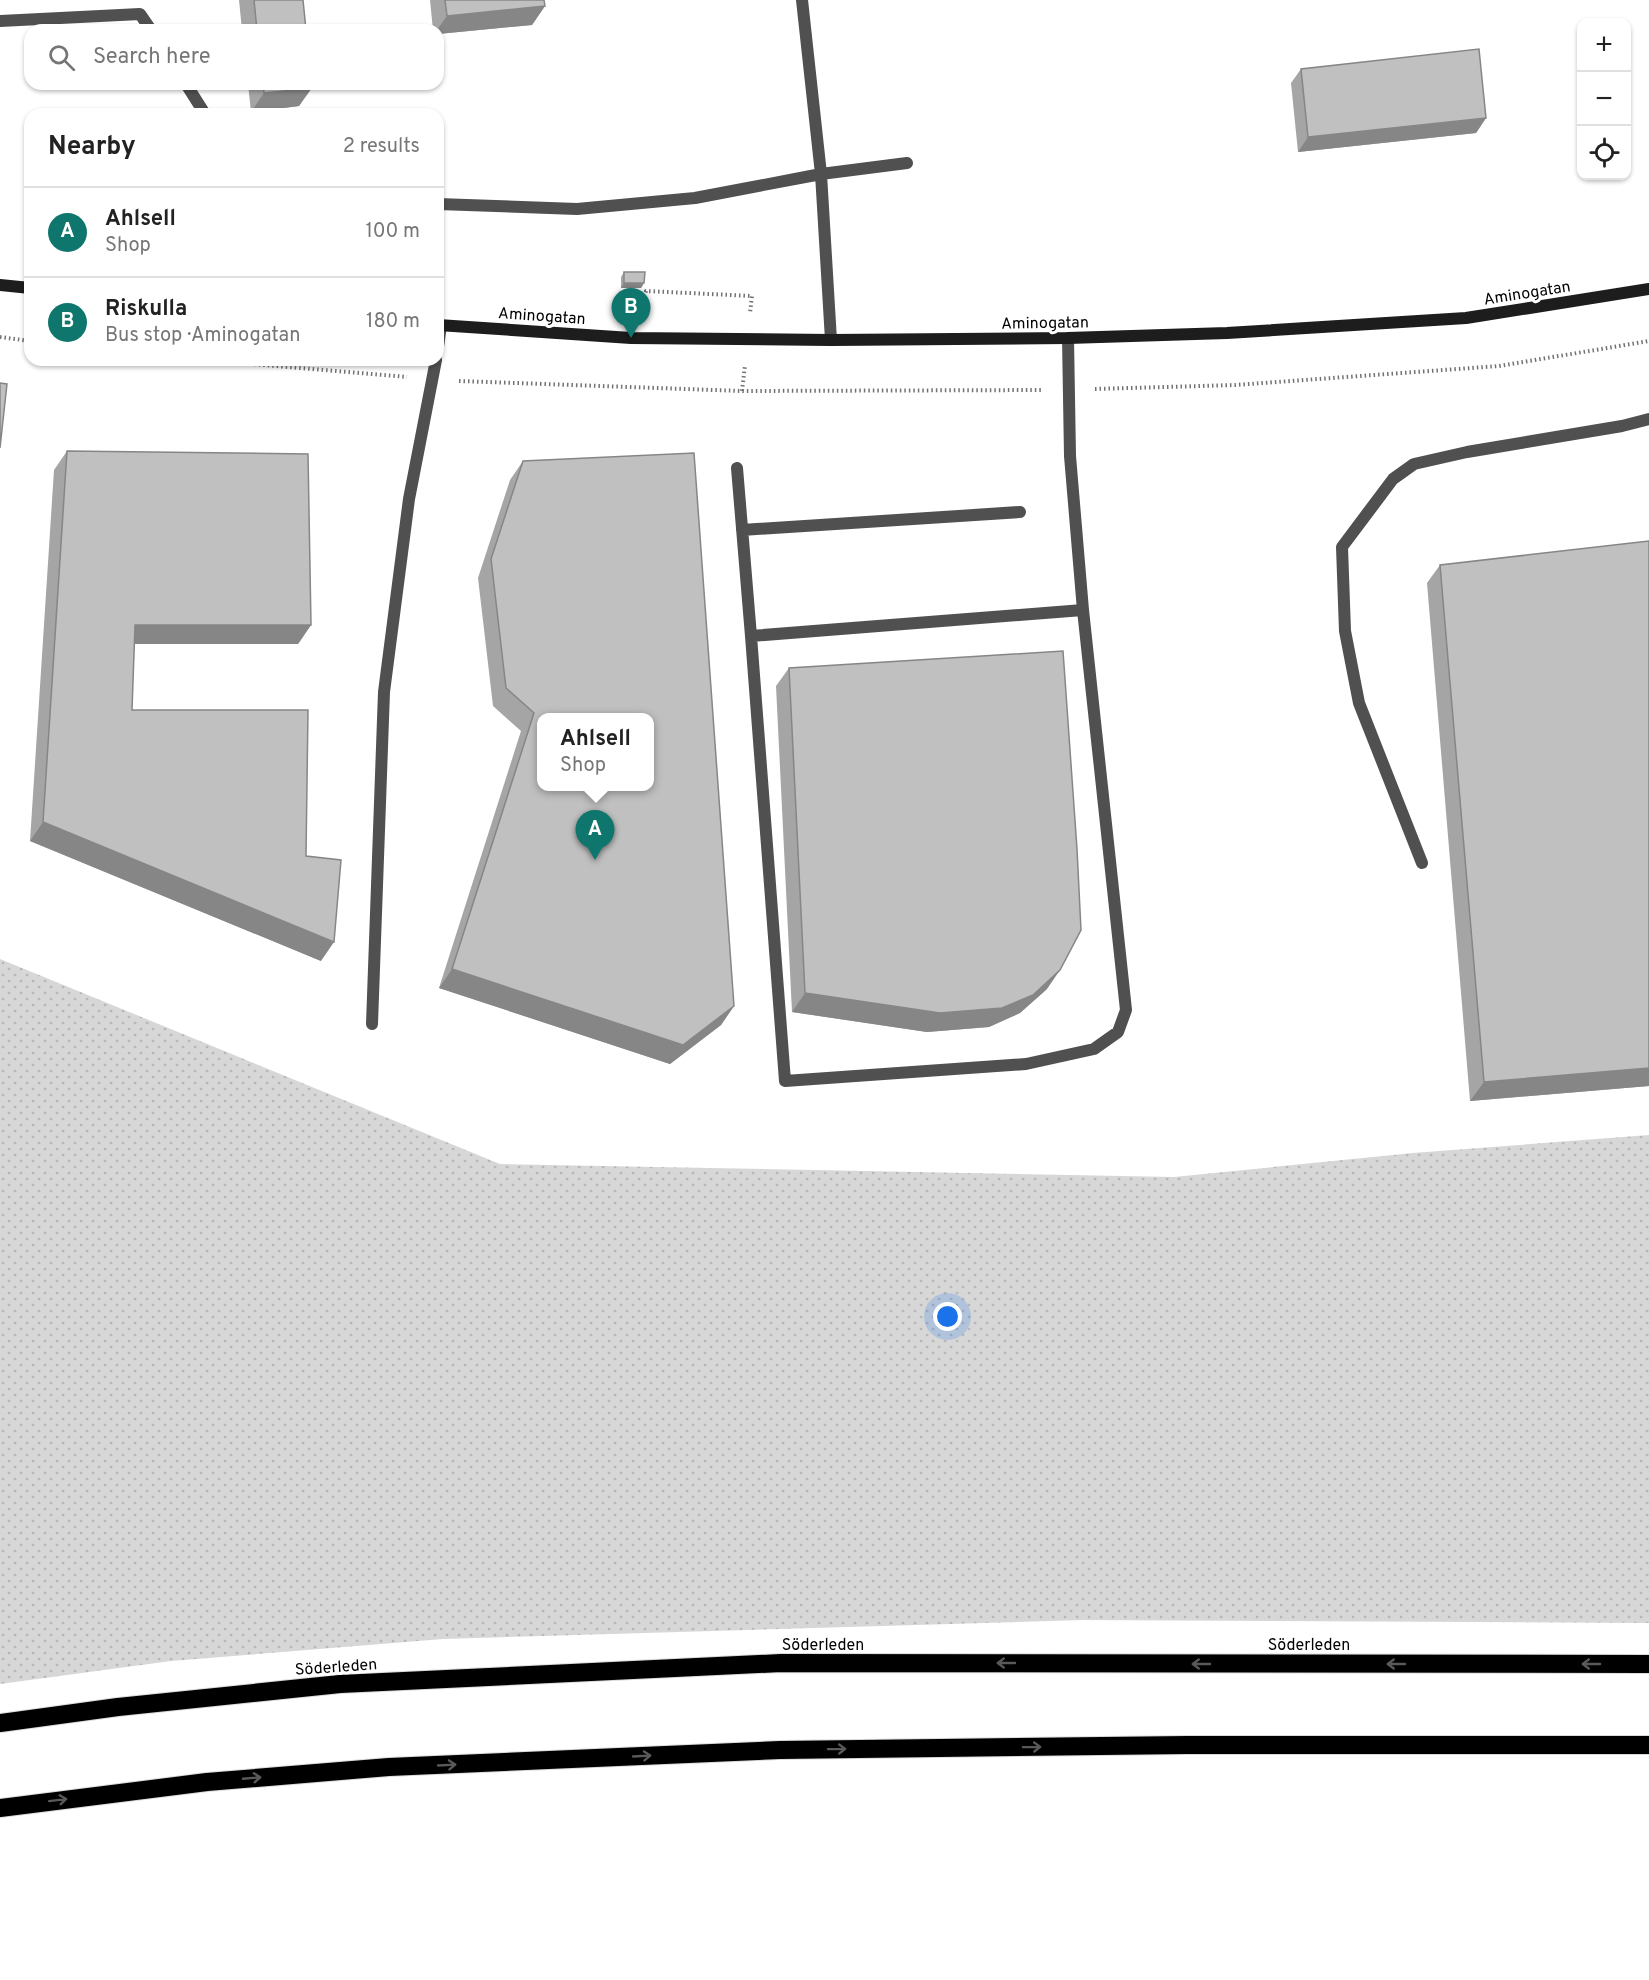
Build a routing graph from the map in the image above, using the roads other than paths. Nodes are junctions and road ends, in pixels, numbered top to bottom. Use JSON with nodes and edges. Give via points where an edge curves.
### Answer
{"nodes":[{"id":1,"x":802,"y":0,"type":"edge"},
{"id":2,"x":0,"y":21,"type":"edge"},
{"id":3,"x":147,"y":24,"type":"edge"},
{"id":4,"x":190,"y":90,"type":"edge"},
{"id":5,"x":201,"y":108,"type":"edge"},
{"id":6,"x":907,"y":163,"type":"dead end"},
{"id":7,"x":821,"y":174,"type":"junction"},
{"id":8,"x":444,"y":204,"type":"edge"},
{"id":9,"x":0,"y":285,"type":"edge"},
{"id":10,"x":24,"y":287,"type":"edge"},
{"id":11,"x":1649,"y":289,"type":"edge"},
{"id":12,"x":444,"y":325,"type":"edge"},
{"id":13,"x":1068,"y":339,"type":"junction"},
{"id":14,"x":831,"y":340,"type":"junction"},
{"id":15,"x":435,"y":366,"type":"edge"},
{"id":16,"x":1649,"y":419,"type":"edge"},
{"id":17,"x":737,"y":468,"type":"dead end"},
{"id":18,"x":1020,"y":512,"type":"dead end"},
{"id":19,"x":742,"y":530,"type":"junction"},
{"id":20,"x":1083,"y":610,"type":"junction"},
{"id":21,"x":751,"y":636,"type":"junction"},
{"id":22,"x":1422,"y":863,"type":"dead end"},
{"id":23,"x":372,"y":1024,"type":"dead end"},
{"id":24,"x":1649,"y":1664,"type":"edge"},
{"id":25,"x":0,"y":1723,"type":"edge"},
{"id":26,"x":1649,"y":1745,"type":"edge"},
{"id":27,"x":0,"y":1808,"type":"edge"}],
"edges":[{"from":1,"to":7,"type":"lane"},
{"from":2,"to":3,"type":"lane","via":[[141,14]]},
{"from":4,"to":5,"type":"lane"},
{"from":6,"to":7,"type":"lane"},
{"from":7,"to":8,"type":"lane","via":[[696,198],[577,209]]},
{"from":7,"to":14,"type":"lane"},
{"from":9,"to":10,"type":"street"},
{"from":11,"to":13,"type":"street","name":"Aminogatan","via":[[1466,318]]},
{"from":12,"to":14,"type":"street","name":"Aminogatan","via":[[631,338]]},
{"from":13,"to":14,"type":"street","name":"Aminogatan"},
{"from":13,"to":20,"type":"lane","via":[[1070,456]]},
{"from":15,"to":23,"type":"lane","via":[[409,499],[384,692]]},
{"from":16,"to":22,"type":"lane","via":[[1414,464],[1393,479],[1342,547],[1345,631],[1359,703]]},
{"from":17,"to":19,"type":"lane"},
{"from":18,"to":19,"type":"lane"},
{"from":19,"to":21,"type":"lane"},
{"from":20,"to":21,"type":"lane"},
{"from":20,"to":21,"type":"lane","via":[[1126,1010],[1118,1032],[1094,1049],[1026,1064],[785,1081]]},
{"from":24,"to":25,"type":"highway","name":"Söderleden","one_way":true,"via":[[781,1663],[340,1684]]},
{"from":27,"to":26,"type":"highway","one_way":true,"via":[[207,1782],[389,1767],[780,1750],[1187,1744]]}]}
